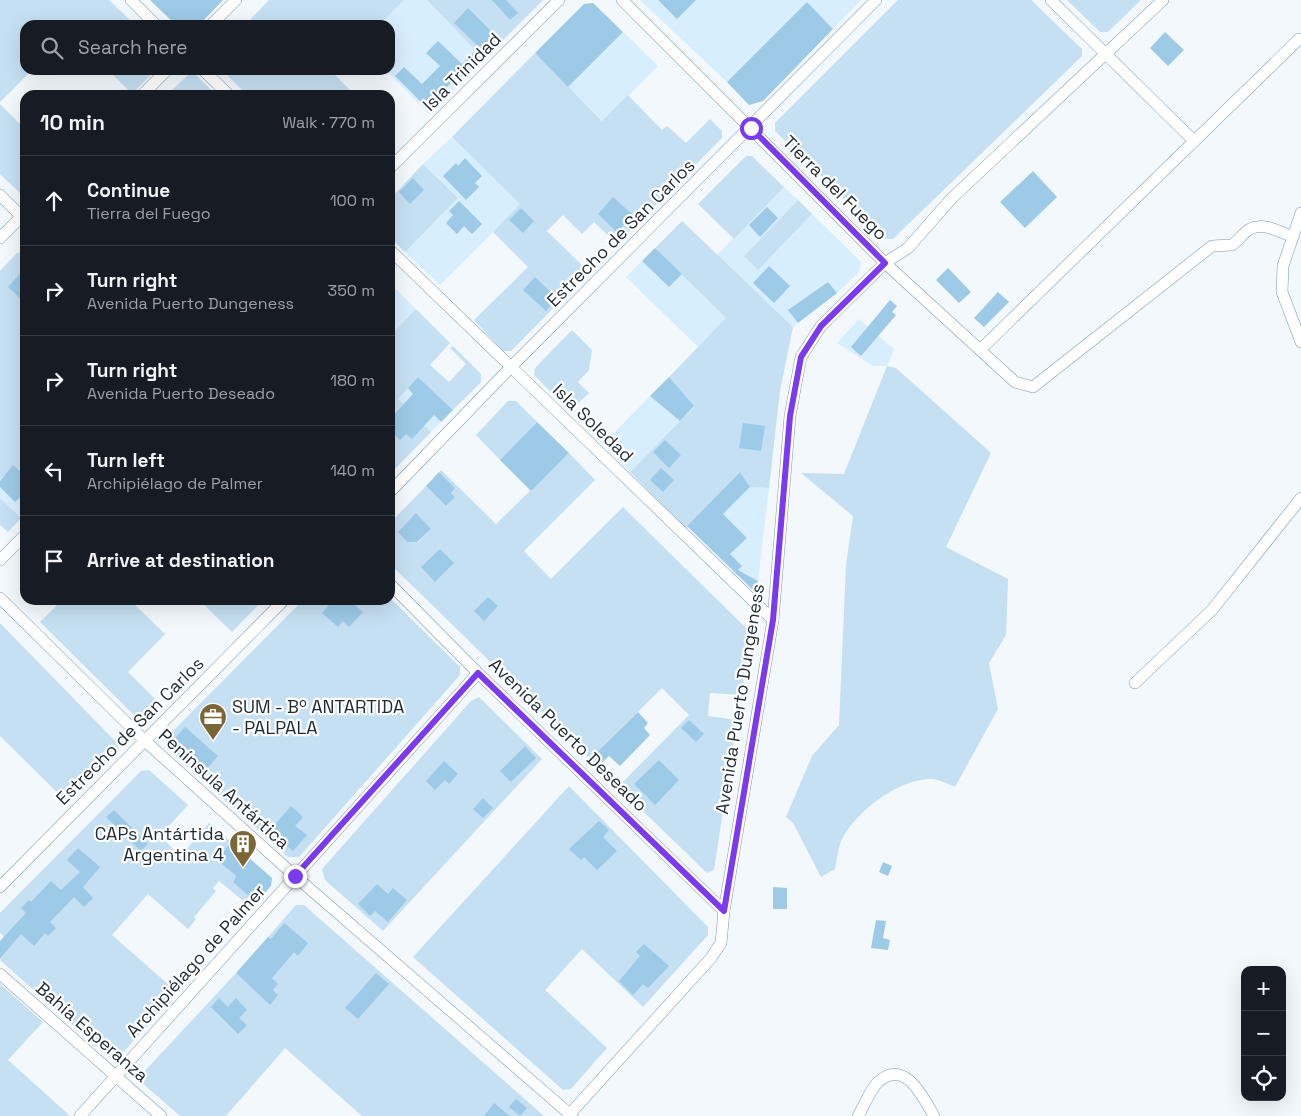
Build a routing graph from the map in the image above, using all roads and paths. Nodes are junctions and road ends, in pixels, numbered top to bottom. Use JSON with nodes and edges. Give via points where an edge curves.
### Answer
{"nodes":[{"id":1,"x":131,"y":0,"type":"edge"},
{"id":2,"x":236,"y":0,"type":"edge"},
{"id":3,"x":559,"y":0,"type":"edge"},
{"id":4,"x":622,"y":0,"type":"edge"},
{"id":5,"x":876,"y":0,"type":"edge"},
{"id":6,"x":1051,"y":0,"type":"edge"},
{"id":7,"x":1163,"y":0,"type":"edge"},
{"id":8,"x":151,"y":20,"type":"edge"},
{"id":9,"x":216,"y":20,"type":"edge"},
{"id":10,"x":1300,"y":39,"type":"dead end"},
{"id":11,"x":1105,"y":53,"type":"junction"},
{"id":12,"x":161,"y":75,"type":"edge"},
{"id":13,"x":208,"y":75,"type":"edge"},
{"id":14,"x":147,"y":90,"type":"edge"},
{"id":15,"x":224,"y":90,"type":"edge"},
{"id":16,"x":751,"y":128,"type":"junction"},
{"id":17,"x":1194,"y":141,"type":"junction"},
{"id":18,"x":395,"y":163,"type":"edge"},
{"id":19,"x":0,"y":195,"type":"edge"},
{"id":20,"x":20,"y":212,"type":"edge"},
{"id":21,"x":1301,"y":213,"type":"edge"},
{"id":22,"x":20,"y":220,"type":"edge"},
{"id":23,"x":1293,"y":237,"type":"junction"},
{"id":24,"x":0,"y":238,"type":"edge"},
{"id":25,"x":395,"y":255,"type":"edge"},
{"id":26,"x":885,"y":263,"type":"junction"},
{"id":27,"x":1301,"y":342,"type":"edge"},
{"id":28,"x":980,"y":350,"type":"junction"},
{"id":29,"x":510,"y":368,"type":"junction"},
{"id":30,"x":395,"y":487,"type":"edge"},
{"id":31,"x":1301,"y":498,"type":"edge"},
{"id":32,"x":20,"y":540,"type":"edge"},
{"id":33,"x":0,"y":560,"type":"edge"},
{"id":34,"x":395,"y":589,"type":"edge"},
{"id":35,"x":0,"y":598,"type":"edge"},
{"id":36,"x":279,"y":605,"type":"edge"},
{"id":37,"x":773,"y":620,"type":"junction"},
{"id":38,"x":478,"y":673,"type":"junction"},
{"id":39,"x":1135,"y":683,"type":"dead end"},
{"id":40,"x":145,"y":741,"type":"junction"},
{"id":41,"x":295,"y":876,"type":"junction"},
{"id":42,"x":0,"y":887,"type":"edge"},
{"id":43,"x":724,"y":911,"type":"junction"},
{"id":44,"x":0,"y":974,"type":"edge"},
{"id":45,"x":116,"y":1076,"type":"junction"},
{"id":46,"x":570,"y":1115,"type":"edge"},
{"id":47,"x":80,"y":1116,"type":"edge"},
{"id":48,"x":161,"y":1116,"type":"edge"},
{"id":49,"x":858,"y":1116,"type":"edge"},
{"id":50,"x":934,"y":1116,"type":"edge"}],
"edges":[{"from":1,"to":8,"type":"street"},
{"from":2,"to":9,"type":"street"},
{"from":3,"to":18,"type":"street","name":"Isla Trinidad"},
{"from":4,"to":16,"type":"street","name":"Tierra del Fuego"},
{"from":5,"to":16,"type":"street","name":"Estrecho de San Carlos"},
{"from":6,"to":11,"type":"street"},
{"from":7,"to":11,"type":"street","name":"Avenida Puerto Dungeness"},
{"from":10,"to":17,"type":"street"},
{"from":11,"to":17,"type":"street"},
{"from":11,"to":26,"type":"street","name":"Avenida Puerto Dungeness","via":[[950,199],[908,248]]},
{"from":12,"to":14,"type":"street"},
{"from":13,"to":15,"type":"street"},
{"from":16,"to":26,"type":"street","name":"Tierra del Fuego"},
{"from":16,"to":29,"type":"street","name":"Estrecho de San Carlos"},
{"from":17,"to":28,"type":"street"},
{"from":19,"to":20,"type":"street"},
{"from":21,"to":23,"type":"street"},
{"from":22,"to":24,"type":"street"},
{"from":23,"to":27,"type":"street","via":[[1283,266],[1282,292]]},
{"from":23,"to":28,"type":"street","name":"Tierra del Fuego","via":[[1257,227],[1248,230],[1232,245],[1212,246],[1033,387],[1015,382]]},
{"from":25,"to":29,"type":"street","name":"Isla Soledad"},
{"from":26,"to":28,"type":"street","name":"Tierra del Fuego"},
{"from":26,"to":37,"type":"street","name":"Avenida Puerto Dungeness","via":[[821,326],[801,357],[790,416]]},
{"from":29,"to":30,"type":"street","name":"Estrecho de San Carlos"},
{"from":29,"to":37,"type":"street","name":"Isla Soledad"},
{"from":31,"to":39,"type":"street","via":[[1212,610]]},
{"from":32,"to":33,"type":"street"},
{"from":34,"to":38,"type":"street","name":"Avenida Puerto Deseado"},
{"from":35,"to":40,"type":"street","name":"Península Antártica"},
{"from":36,"to":40,"type":"street","name":"Estrecho de San Carlos"},
{"from":37,"to":43,"type":"street","name":"Avenida Puerto Dungeness"},
{"from":38,"to":41,"type":"street","name":"Archipiélago de Palmer"},
{"from":38,"to":43,"type":"street","name":"Avenida Puerto Deseado"},
{"from":40,"to":41,"type":"street","name":"Península Antártica"},
{"from":40,"to":42,"type":"street","name":"Estrecho de San Carlos"},
{"from":41,"to":45,"type":"street","name":"Archipiélago de Palmer"},
{"from":41,"to":46,"type":"street","name":"Península Antártica"},
{"from":43,"to":46,"type":"street","name":"Avenida Puerto Dungeness","via":[[721,943],[711,958]]},
{"from":44,"to":45,"type":"street","name":"Bahía Esperanza"},
{"from":45,"to":47,"type":"street","name":"Archipiélago de Palmer"},
{"from":45,"to":48,"type":"street","name":"Bahía Esperanza"},
{"from":49,"to":50,"type":"street","via":[[878,1083],[892,1074],[903,1075],[916,1085]]}]}
